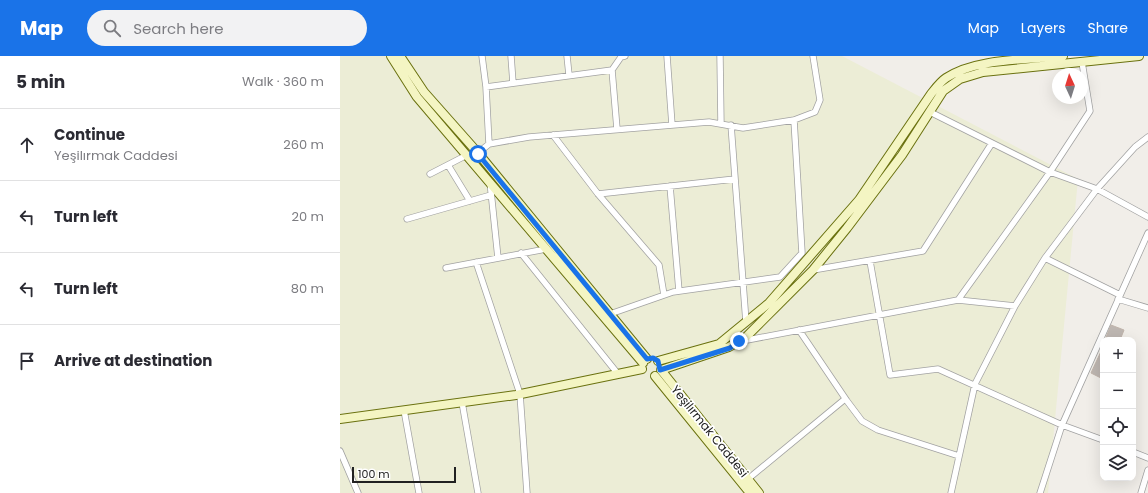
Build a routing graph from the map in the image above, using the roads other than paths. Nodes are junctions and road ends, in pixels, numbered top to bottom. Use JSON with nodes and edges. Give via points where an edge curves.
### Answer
{"nodes":[{"id":1,"x":391,"y":56,"type":"edge"},
{"id":2,"x":400,"y":56,"type":"edge"},
{"id":3,"x":482,"y":56,"type":"edge"},
{"id":4,"x":511,"y":56,"type":"edge"},
{"id":5,"x":567,"y":56,"type":"edge"},
{"id":6,"x":625,"y":56,"type":"edge"},
{"id":7,"x":667,"y":56,"type":"edge"},
{"id":8,"x":720,"y":56,"type":"edge"},
{"id":9,"x":813,"y":56,"type":"edge"},
{"id":10,"x":1063,"y":56,"type":"edge"},
{"id":11,"x":1139,"y":56,"type":"edge"},
{"id":12,"x":1010,"y":59,"type":"edge"},
{"id":13,"x":1082,"y":62,"type":"junction"},
{"id":14,"x":612,"y":70,"type":"junction"},
{"id":15,"x":569,"y":75,"type":"junction"},
{"id":16,"x":513,"y":83,"type":"junction"},
{"id":17,"x":486,"y":87,"type":"junction"},
{"id":18,"x":930,"y":112,"type":"junction"},
{"id":19,"x":794,"y":120,"type":"junction"},
{"id":20,"x":721,"y":124,"type":"junction"},
{"id":21,"x":672,"y":125,"type":"junction"},
{"id":22,"x":731,"y":126,"type":"junction"},
{"id":23,"x":617,"y":129,"type":"junction"},
{"id":24,"x":553,"y":135,"type":"junction"},
{"id":25,"x":1148,"y":137,"type":"edge"},
{"id":26,"x":992,"y":143,"type":"junction"},
{"id":27,"x":489,"y":144,"type":"junction"},
{"id":28,"x":478,"y":154,"type":"junction"},
{"id":29,"x":467,"y":155,"type":"junction"},
{"id":30,"x":448,"y":165,"type":"junction"},
{"id":31,"x":1050,"y":172,"type":"junction"},
{"id":32,"x":430,"y":174,"type":"dead end"},
{"id":33,"x":735,"y":179,"type":"junction"},
{"id":34,"x":490,"y":182,"type":"junction"},
{"id":35,"x":670,"y":186,"type":"junction"},
{"id":36,"x":1097,"y":189,"type":"junction"},
{"id":37,"x":598,"y":194,"type":"junction"},
{"id":38,"x":491,"y":195,"type":"junction"},
{"id":39,"x":470,"y":201,"type":"junction"},
{"id":40,"x":1147,"y":216,"type":"edge"},
{"id":41,"x":407,"y":219,"type":"dead end"},
{"id":42,"x":1148,"y":233,"type":"edge"},
{"id":43,"x":546,"y":249,"type":"junction"},
{"id":44,"x":521,"y":253,"type":"junction"},
{"id":45,"x":498,"y":258,"type":"junction"},
{"id":46,"x":1045,"y":258,"type":"junction"},
{"id":47,"x":870,"y":261,"type":"junction"},
{"id":48,"x":476,"y":262,"type":"junction"},
{"id":49,"x":446,"y":268,"type":"dead end"},
{"id":50,"x":813,"y":270,"type":"junction"},
{"id":51,"x":743,"y":282,"type":"junction"},
{"id":52,"x":679,"y":291,"type":"junction"},
{"id":53,"x":664,"y":295,"type":"junction"},
{"id":54,"x":1119,"y":297,"type":"junction"},
{"id":55,"x":958,"y":300,"type":"junction"},
{"id":56,"x":1015,"y":306,"type":"junction"},
{"id":57,"x":1148,"y":308,"type":"edge"},
{"id":58,"x":610,"y":314,"type":"junction"},
{"id":59,"x":879,"y":315,"type":"junction"},
{"id":60,"x":746,"y":322,"type":"junction"},
{"id":61,"x":799,"y":330,"type":"junction"},
{"id":62,"x":739,"y":341,"type":"junction"},
{"id":63,"x":658,"y":361,"type":"junction"},
{"id":64,"x":644,"y":364,"type":"junction"},
{"id":65,"x":660,"y":370,"type":"junction"},
{"id":66,"x":618,"y":374,"type":"junction"},
{"id":67,"x":654,"y":376,"type":"junction"},
{"id":68,"x":975,"y":384,"type":"junction"},
{"id":69,"x":520,"y":394,"type":"junction"},
{"id":70,"x":845,"y":399,"type":"junction"},
{"id":71,"x":462,"y":402,"type":"junction"},
{"id":72,"x":404,"y":410,"type":"junction"},
{"id":73,"x":340,"y":419,"type":"edge"},
{"id":74,"x":1062,"y":425,"type":"junction"},
{"id":75,"x":1100,"y":439,"type":"edge"},
{"id":76,"x":340,"y":451,"type":"edge"},
{"id":77,"x":1136,"y":453,"type":"edge"},
{"id":78,"x":959,"y":456,"type":"junction"},
{"id":79,"x":1148,"y":458,"type":"edge"},
{"id":80,"x":1148,"y":470,"type":"edge"},
{"id":81,"x":748,"y":479,"type":"junction"},
{"id":82,"x":358,"y":493,"type":"edge"},
{"id":83,"x":419,"y":493,"type":"edge"},
{"id":84,"x":478,"y":493,"type":"edge"},
{"id":85,"x":526,"y":493,"type":"edge"},
{"id":86,"x":750,"y":493,"type":"edge"},
{"id":87,"x":759,"y":493,"type":"edge"},
{"id":88,"x":952,"y":493,"type":"edge"},
{"id":89,"x":1040,"y":493,"type":"edge"},
{"id":90,"x":1141,"y":493,"type":"edge"}],
"edges":[{"from":1,"to":29,"type":"main road","via":[[417,97]]},
{"from":2,"to":28,"type":"main road","via":[[424,92]]},
{"from":3,"to":17,"type":"street"},
{"from":4,"to":16,"type":"street"},
{"from":5,"to":15,"type":"street"},
{"from":6,"to":14,"type":"street","via":[[621,57]]},
{"from":7,"to":21,"type":"street"},
{"from":8,"to":20,"type":"street"},
{"from":9,"to":19,"type":"street","via":[[820,100],[815,112]]},
{"from":10,"to":12,"type":"main road"},
{"from":11,"to":13,"type":"main road"},
{"from":12,"to":60,"type":"main road","via":[[983,64],[944,79],[931,94],[859,200],[770,303]]},
{"from":13,"to":18,"type":"main road","via":[[983,72],[960,79],[943,91]]},
{"from":13,"to":31,"type":"street","via":[[1090,111]]},
{"from":14,"to":15,"type":"street"},
{"from":14,"to":23,"type":"street"},
{"from":15,"to":16,"type":"street"},
{"from":16,"to":17,"type":"street"},
{"from":17,"to":27,"type":"street"},
{"from":18,"to":26,"type":"street"},
{"from":18,"to":50,"type":"main road","via":[[902,155]]},
{"from":19,"to":22,"type":"street","via":[[743,128]]},
{"from":19,"to":51,"type":"street","via":[[802,254],[780,277]]},
{"from":20,"to":21,"type":"street","via":[[709,122]]},
{"from":20,"to":22,"type":"street"},
{"from":21,"to":23,"type":"street"},
{"from":22,"to":33,"type":"street"},
{"from":23,"to":24,"type":"street"},
{"from":24,"to":27,"type":"street"},
{"from":24,"to":37,"type":"street"},
{"from":25,"to":36,"type":"street","via":[[1135,147]]},
{"from":26,"to":31,"type":"street"},
{"from":26,"to":47,"type":"street","via":[[923,251]]},
{"from":27,"to":28,"type":"street"},
{"from":28,"to":58,"type":"main road"},
{"from":29,"to":30,"type":"street"},
{"from":29,"to":34,"type":"main road"},
{"from":30,"to":32,"type":"street"},
{"from":30,"to":39,"type":"street"},
{"from":31,"to":36,"type":"street"},
{"from":31,"to":55,"type":"street"},
{"from":33,"to":35,"type":"street"},
{"from":33,"to":51,"type":"street"},
{"from":34,"to":38,"type":"street"},
{"from":34,"to":43,"type":"main road"},
{"from":35,"to":37,"type":"street"},
{"from":35,"to":52,"type":"street"},
{"from":36,"to":40,"type":"street"},
{"from":36,"to":46,"type":"street"},
{"from":37,"to":53,"type":"street","via":[[659,265]]},
{"from":38,"to":39,"type":"street"},
{"from":38,"to":45,"type":"street"},
{"from":39,"to":41,"type":"street"},
{"from":42,"to":54,"type":"street"},
{"from":43,"to":44,"type":"street"},
{"from":43,"to":64,"type":"main road"},
{"from":44,"to":45,"type":"street"},
{"from":44,"to":66,"type":"street"},
{"from":45,"to":48,"type":"street"},
{"from":46,"to":54,"type":"street"},
{"from":46,"to":56,"type":"street"},
{"from":47,"to":50,"type":"street"},
{"from":47,"to":59,"type":"street"},
{"from":48,"to":49,"type":"street"},
{"from":48,"to":69,"type":"street"},
{"from":50,"to":62,"type":"main road"},
{"from":51,"to":52,"type":"street"},
{"from":51,"to":60,"type":"street"},
{"from":52,"to":53,"type":"street"},
{"from":53,"to":58,"type":"street"},
{"from":54,"to":57,"type":"street"},
{"from":54,"to":74,"type":"street"},
{"from":55,"to":56,"type":"street"},
{"from":55,"to":59,"type":"street"},
{"from":56,"to":68,"type":"street"},
{"from":58,"to":64,"type":"main road"},
{"from":59,"to":61,"type":"street"},
{"from":59,"to":68,"type":"street","via":[[890,375],[938,369]]},
{"from":60,"to":63,"type":"main road","via":[[719,344]]},
{"from":61,"to":62,"type":"street"},
{"from":61,"to":70,"type":"street"},
{"from":62,"to":65,"type":"main road","via":[[730,348]]},
{"from":63,"to":64,"type":"main road","via":[[653,358]]},
{"from":63,"to":65,"type":"main road"},
{"from":64,"to":66,"type":"main road"},
{"from":64,"to":67,"type":"main road","via":[[648,376]]},
{"from":65,"to":67,"type":"main road"},
{"from":65,"to":81,"type":"main road","name":"Yeşilırmak Caddesi"},
{"from":66,"to":69,"type":"main road"},
{"from":67,"to":86,"type":"main road","name":"Yeşilırmak Caddesi"},
{"from":68,"to":74,"type":"street"},
{"from":68,"to":78,"type":"street"},
{"from":69,"to":71,"type":"main road"},
{"from":69,"to":85,"type":"street"},
{"from":70,"to":78,"type":"street","via":[[862,421],[878,430]]},
{"from":70,"to":81,"type":"street"},
{"from":71,"to":72,"type":"main road"},
{"from":71,"to":84,"type":"street"},
{"from":72,"to":73,"type":"main road"},
{"from":72,"to":83,"type":"street"},
{"from":74,"to":75,"type":"street"},
{"from":74,"to":89,"type":"street"},
{"from":76,"to":82,"type":"street"},
{"from":77,"to":79,"type":"street"},
{"from":78,"to":88,"type":"street"},
{"from":80,"to":90,"type":"street"},
{"from":81,"to":87,"type":"main road","name":"Yeşilırmak Caddesi"}]}
